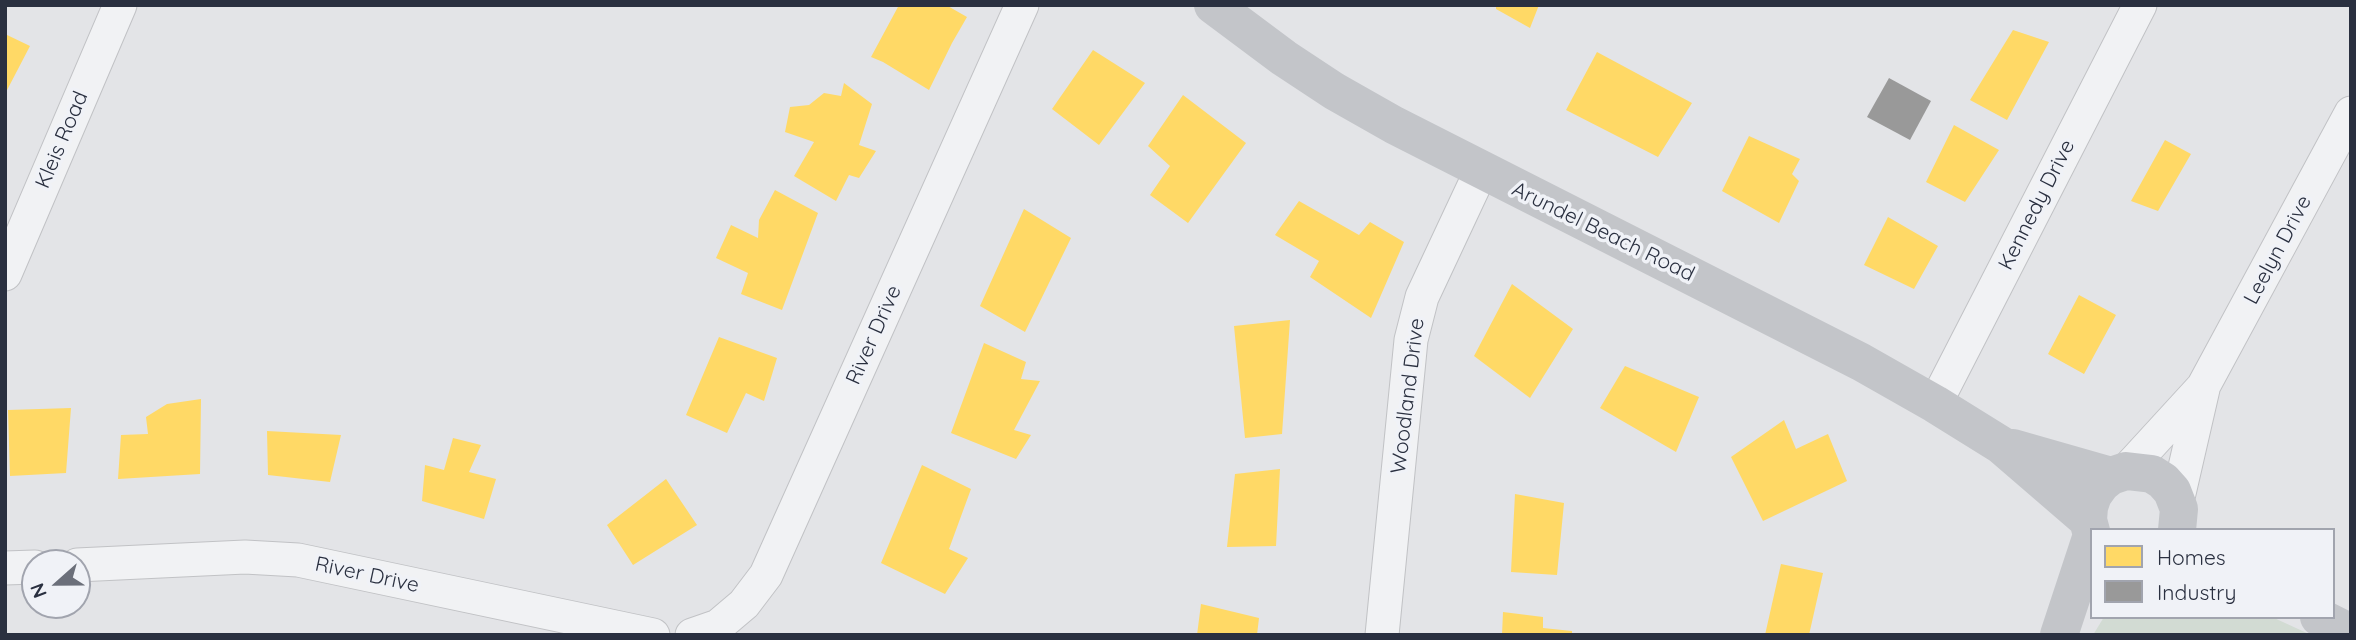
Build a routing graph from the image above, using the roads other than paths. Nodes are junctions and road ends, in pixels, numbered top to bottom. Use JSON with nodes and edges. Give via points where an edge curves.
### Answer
{"nodes":[{"id":1,"x":120,"y":5,"type":"edge"},
{"id":2,"x":1023,"y":5,"type":"edge"},
{"id":3,"x":1213,"y":5,"type":"edge"},
{"id":4,"x":2140,"y":5,"type":"edge"},
{"id":5,"x":2351,"y":113,"type":"edge"},
{"id":6,"x":1481,"y":171,"type":"junction"},
{"id":7,"x":5,"y":274,"type":"edge"},
{"id":8,"x":2203,"y":387,"type":"junction"},
{"id":9,"x":1935,"y":404,"type":"junction"},
{"id":10,"x":2001,"y":445,"type":"junction"},
{"id":11,"x":2119,"y":474,"type":"junction"},
{"id":12,"x":2183,"y":518,"type":"edge"},
{"id":13,"x":2090,"y":530,"type":"edge"},
{"id":14,"x":91,"y":564,"type":"edge"},
{"id":15,"x":2090,"y":613,"type":"edge"},
{"id":16,"x":2323,"y":619,"type":"edge"},
{"id":17,"x":2351,"y":633,"type":"edge"},
{"id":18,"x":653,"y":635,"type":"edge"},
{"id":19,"x":692,"y":635,"type":"edge"},
{"id":20,"x":1382,"y":635,"type":"edge"},
{"id":21,"x":2059,"y":635,"type":"edge"},
{"id":22,"x":2068,"y":635,"type":"edge"}],
"edges":[{"from":1,"to":7,"type":"street","name":"Kleis Road"},
{"from":2,"to":19,"type":"street","name":"River Drive","via":[[766,575],[744,604],[718,626]]},
{"from":3,"to":6,"type":"street","name":"Arundel Beach Road","via":[[1334,91]]},
{"from":4,"to":9,"type":"street","name":"Kennedy Drive"},
{"from":5,"to":8,"type":"street","name":"Leelyn Drive"},
{"from":6,"to":9,"type":"street","name":"Arundel Beach Road","via":[[1850,356]]},
{"from":6,"to":20,"type":"street","name":"Woodland Drive","via":[[1422,297],[1411,340]]},
{"from":8,"to":11,"type":"street","name":"Leelyn Drive"},
{"from":8,"to":12,"type":"street","name":"Leelyn Drive"},
{"from":9,"to":10,"type":"street","name":"Arundel Beach Road"},
{"from":10,"to":11,"type":"street","name":"Arundel Beach Road"},
{"from":10,"to":13,"type":"street","name":"Arundel Beach Road"},
{"from":11,"to":12,"type":"street","name":"Arundel Beach Road","via":[[2139,471],[2163,481]]},
{"from":11,"to":13,"type":"street","via":[[2101,484],[2093,495]]},
{"from":13,"to":21,"type":"street"},
{"from":14,"to":18,"type":"street","name":"River Drive","via":[[245,557],[298,560]]},
{"from":15,"to":22,"type":"street"},
{"from":16,"to":17,"type":"street"}]}
